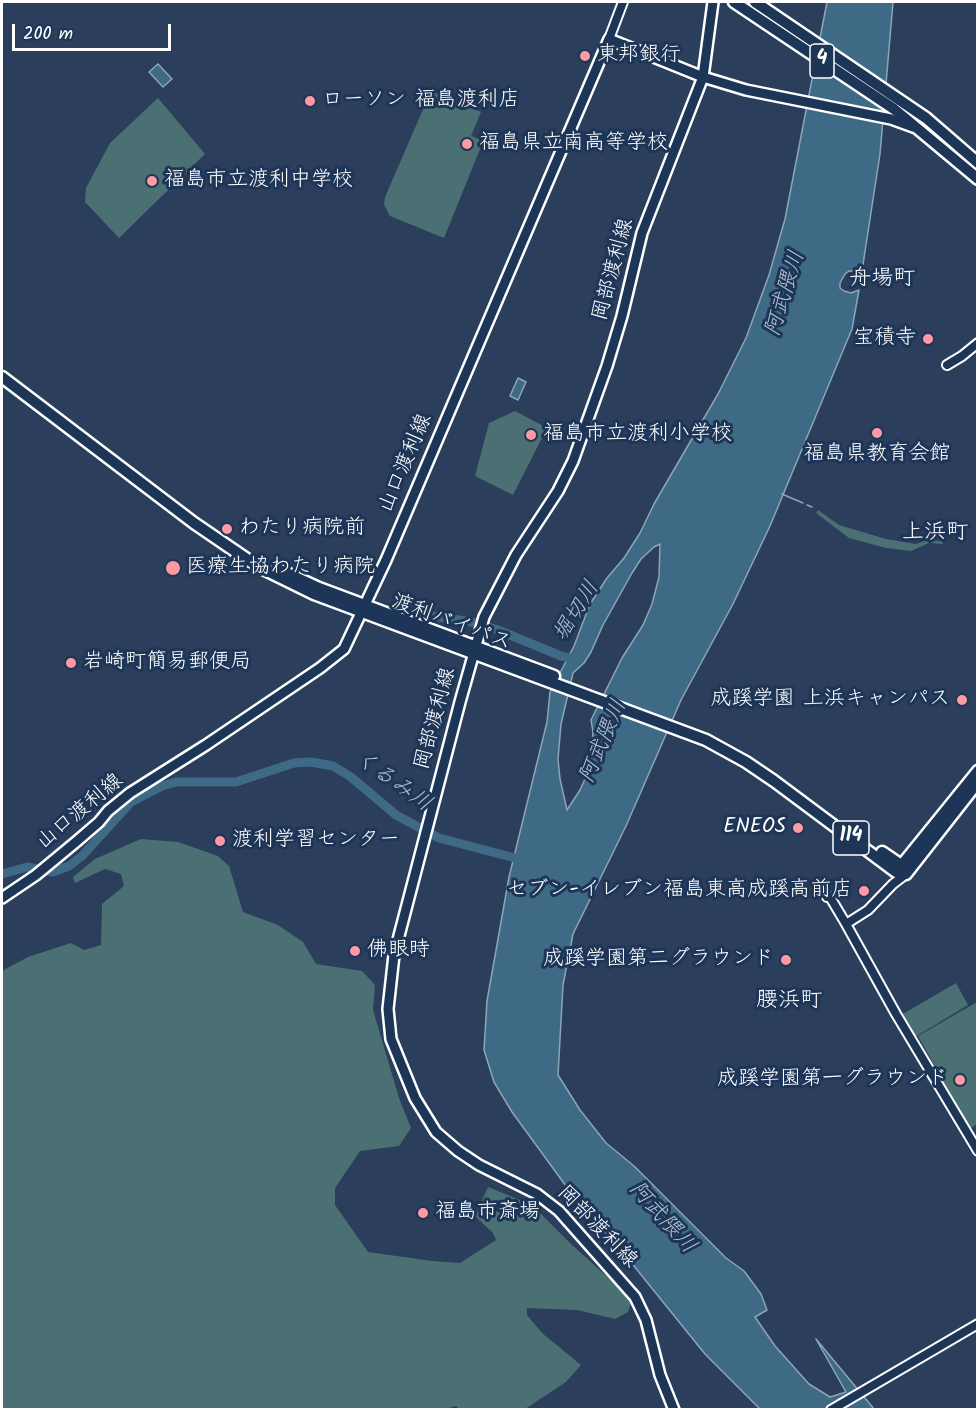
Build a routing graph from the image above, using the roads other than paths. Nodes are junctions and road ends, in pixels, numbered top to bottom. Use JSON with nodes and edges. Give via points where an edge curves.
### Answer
{"nodes":[{"id":1,"x":623,"y":2,"type":"edge"},
{"id":2,"x":713,"y":2,"type":"edge"},
{"id":3,"x":734,"y":2,"type":"edge"},
{"id":4,"x":755,"y":2,"type":"edge"},
{"id":5,"x":609,"y":39,"type":"junction"},
{"id":6,"x":703,"y":76,"type":"junction"},
{"id":7,"x":893,"y":116,"type":"junction"},
{"id":8,"x":976,"y":168,"type":"edge"},
{"id":9,"x":978,"y":343,"type":"edge"},
{"id":10,"x":947,"y":365,"type":"dead end"},
{"id":11,"x":2,"y":375,"type":"edge"},
{"id":12,"x":364,"y":608,"type":"junction"},
{"id":13,"x":475,"y":649,"type":"junction"},
{"id":14,"x":978,"y":771,"type":"edge"},
{"id":15,"x":978,"y":782,"type":"edge"},
{"id":16,"x":901,"y":870,"type":"junction"},
{"id":17,"x":827,"y":897,"type":"dead end"},
{"id":18,"x":2,"y":898,"type":"edge"},
{"id":19,"x":846,"y":924,"type":"junction"},
{"id":20,"x":978,"y":1151,"type":"edge"},
{"id":21,"x":978,"y":1324,"type":"edge"},
{"id":22,"x":674,"y":1410,"type":"edge"},
{"id":23,"x":831,"y":1410,"type":"edge"}],
"edges":[{"from":1,"to":5,"type":"street"},
{"from":2,"to":6,"type":"main road","name":"岡部渡利線"},
{"from":3,"to":7,"type":"highway","number":"4"},
{"from":4,"to":8,"type":"highway","number":"4","via":[[926,118]]},
{"from":5,"to":6,"type":"main road"},
{"from":5,"to":12,"type":"main road","name":"山口渡利線"},
{"from":6,"to":7,"type":"main road","via":[[750,91]]},
{"from":6,"to":13,"type":"main road","name":"岡部渡利線","via":[[642,233],[610,356],[573,461],[516,555],[484,617]]},
{"from":7,"to":8,"type":"highway","number":"4"},
{"from":9,"to":10,"type":"street"},
{"from":11,"to":12,"type":"highway","name":"渡利バイパス","number":"114","via":[[246,559],[314,594]]},
{"from":12,"to":13,"type":"highway","name":"渡利バイパス","number":"114"},
{"from":12,"to":18,"type":"main road","name":"山口渡利線","via":[[340,653],[130,793],[36,875]]},
{"from":13,"to":16,"type":"highway","name":"渡利バイパス","number":"114","via":[[700,734]]},
{"from":13,"to":22,"type":"main road","name":"岡部渡利線","via":[[394,955],[388,1009],[391,1038],[415,1098],[436,1132],[479,1165],[548,1202],[626,1284],[642,1309]]},
{"from":14,"to":16,"type":"highway"},
{"from":15,"to":16,"type":"highway"},
{"from":16,"to":19,"type":"street","via":[[868,910]]},
{"from":17,"to":19,"type":"street"},
{"from":19,"to":20,"type":"street"},
{"from":21,"to":23,"type":"street"}]}
